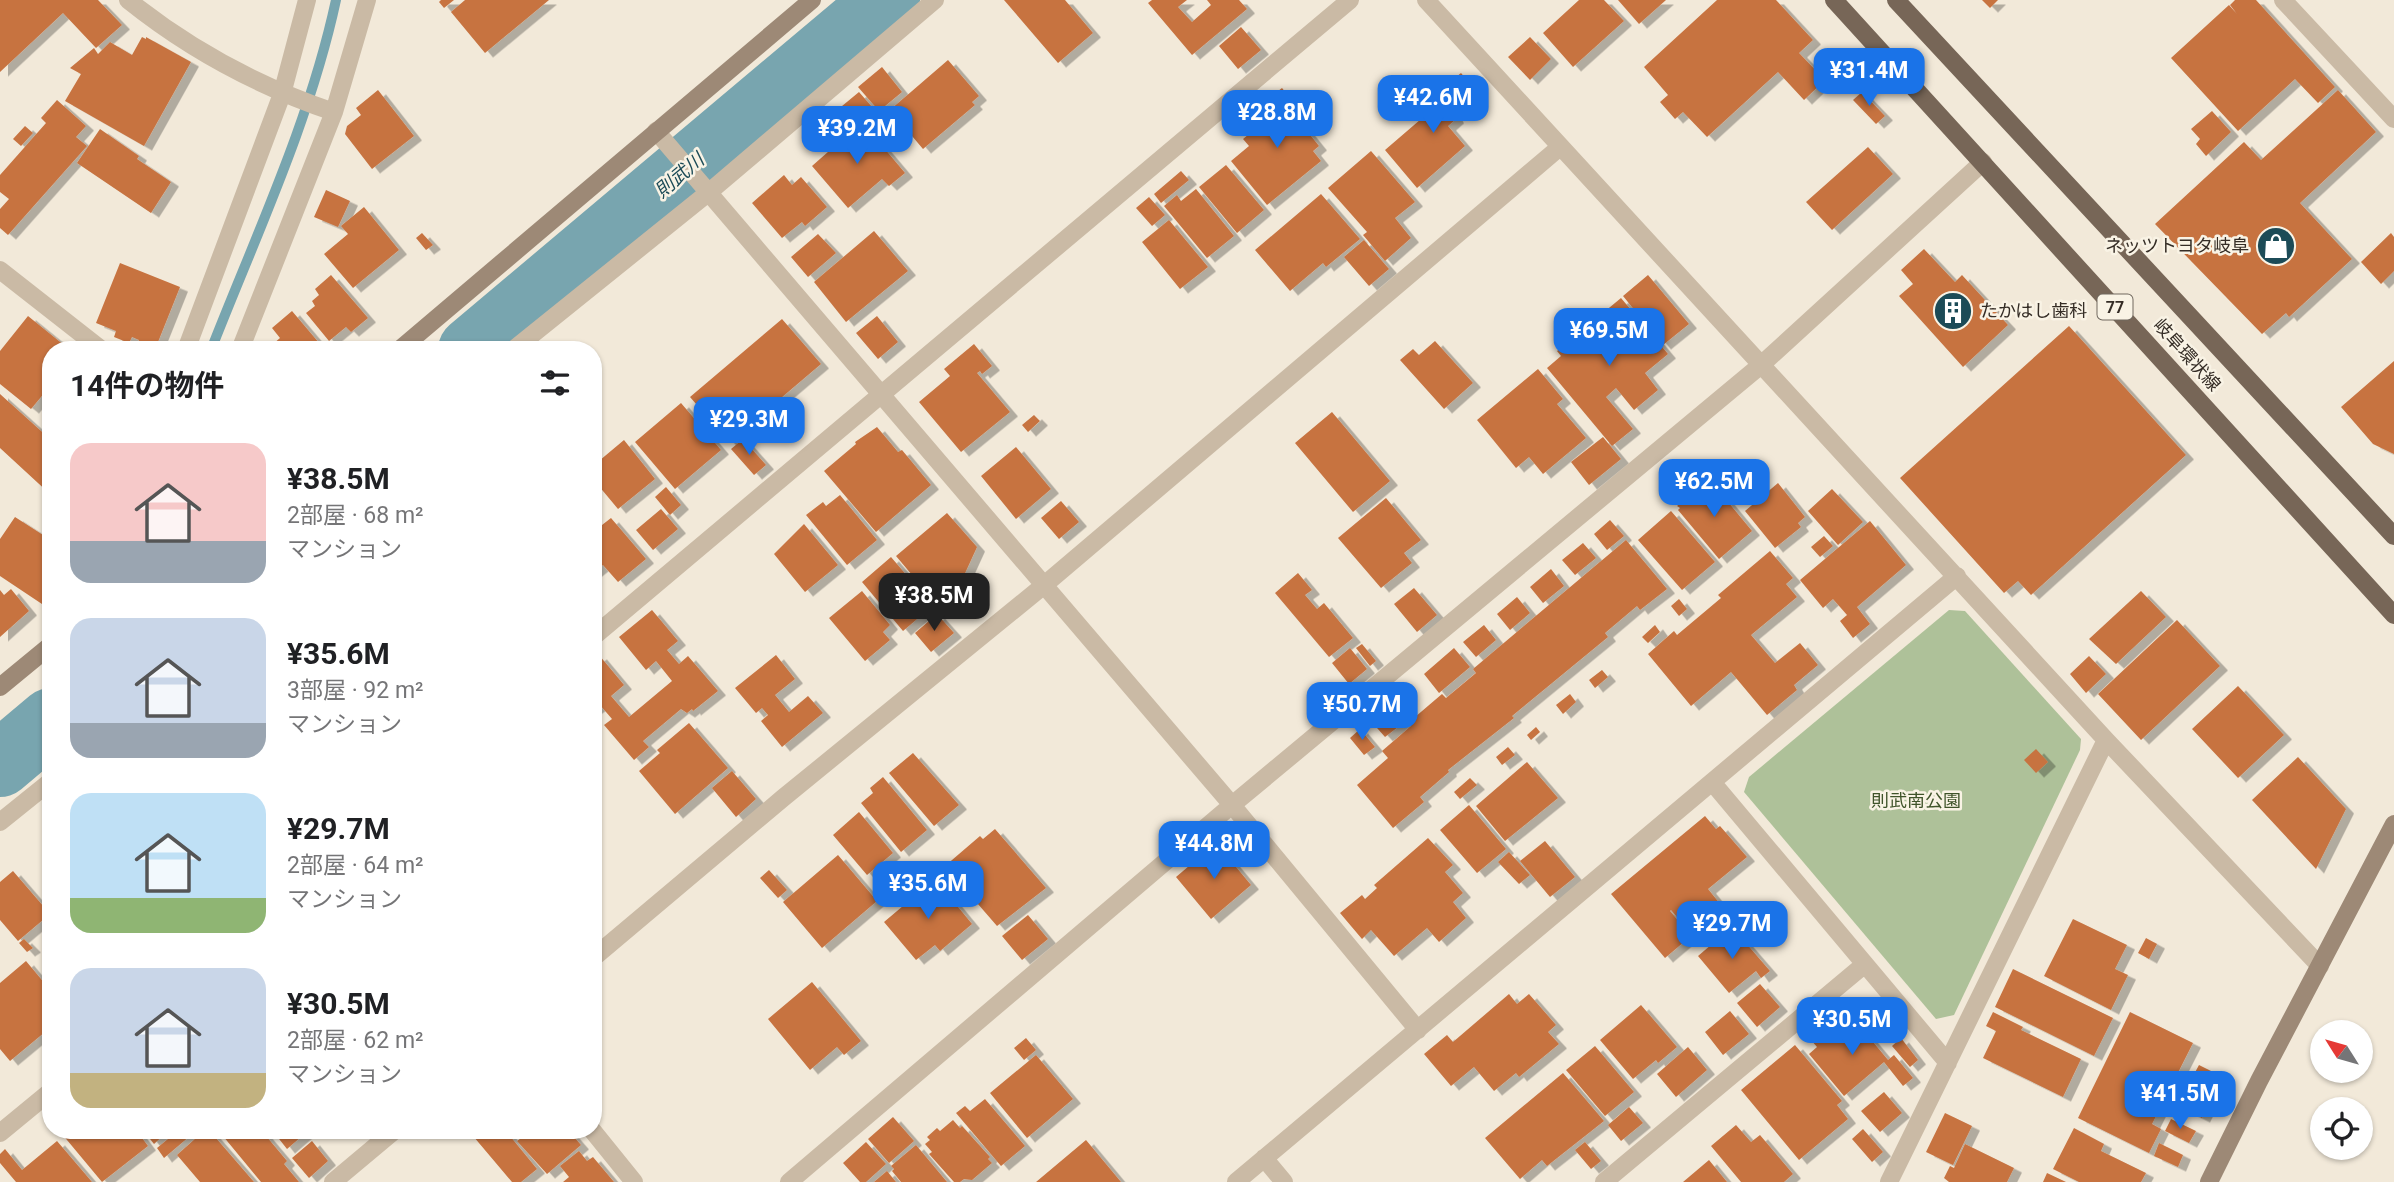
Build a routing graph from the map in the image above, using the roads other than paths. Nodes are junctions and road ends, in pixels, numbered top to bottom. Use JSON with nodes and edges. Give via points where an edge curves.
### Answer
{"nodes":[{"id":1,"x":128,"y":0,"type":"edge"},
{"id":2,"x":307,"y":0,"type":"edge"},
{"id":3,"x":367,"y":0,"type":"edge"},
{"id":4,"x":812,"y":0,"type":"edge"},
{"id":5,"x":935,"y":0,"type":"edge"},
{"id":6,"x":1350,"y":0,"type":"edge"},
{"id":7,"x":1426,"y":0,"type":"edge"},
{"id":8,"x":1834,"y":0,"type":"edge"},
{"id":9,"x":1896,"y":0,"type":"edge"},
{"id":10,"x":2283,"y":0,"type":"edge"},
{"id":11,"x":289,"y":97,"type":"junction"},
{"id":12,"x":2387,"y":99,"type":"edge"},
{"id":13,"x":328,"y":110,"type":"junction"},
{"id":14,"x":2394,"y":120,"type":"edge"},
{"id":15,"x":656,"y":131,"type":"junction"},
{"id":16,"x":1560,"y":147,"type":"junction"},
{"id":17,"x":1983,"y":162,"type":"junction"},
{"id":18,"x":703,"y":187,"type":"junction"},
{"id":19,"x":0,"y":270,"type":"edge"},
{"id":20,"x":91,"y":341,"type":"edge"},
{"id":21,"x":190,"y":341,"type":"edge"},
{"id":22,"x":243,"y":341,"type":"edge"},
{"id":23,"x":411,"y":341,"type":"edge"},
{"id":24,"x":523,"y":341,"type":"edge"},
{"id":25,"x":1761,"y":365,"type":"junction"},
{"id":26,"x":881,"y":395,"type":"junction"},
{"id":27,"x":2394,"y":536,"type":"edge"},
{"id":28,"x":1957,"y":576,"type":"junction"},
{"id":29,"x":1043,"y":586,"type":"junction"},
{"id":30,"x":2394,"y":615,"type":"edge"},
{"id":31,"x":602,"y":629,"type":"edge"},
{"id":32,"x":42,"y":652,"type":"edge"},
{"id":33,"x":0,"y":687,"type":"edge"},
{"id":34,"x":2106,"y":740,"type":"junction"},
{"id":35,"x":1712,"y":782,"type":"junction"},
{"id":36,"x":42,"y":788,"type":"edge"},
{"id":37,"x":1231,"y":805,"type":"junction"},
{"id":38,"x":0,"y":822,"type":"edge"},
{"id":39,"x":2394,"y":824,"type":"edge"},
{"id":40,"x":602,"y":950,"type":"edge"},
{"id":41,"x":1865,"y":964,"type":"junction"},
{"id":42,"x":2320,"y":966,"type":"junction"},
{"id":43,"x":1418,"y":1030,"type":"junction"},
{"id":44,"x":1948,"y":1063,"type":"junction"},
{"id":45,"x":42,"y":1098,"type":"edge"},
{"id":46,"x":0,"y":1133,"type":"edge"},
{"id":47,"x":384,"y":1139,"type":"edge"},
{"id":48,"x":599,"y":1139,"type":"edge"},
{"id":49,"x":1265,"y":1158,"type":"junction"},
{"id":50,"x":333,"y":1182,"type":"edge"},
{"id":51,"x":634,"y":1182,"type":"edge"},
{"id":52,"x":789,"y":1182,"type":"edge"},
{"id":53,"x":1236,"y":1182,"type":"edge"},
{"id":54,"x":1284,"y":1182,"type":"edge"},
{"id":55,"x":1604,"y":1182,"type":"edge"},
{"id":56,"x":1889,"y":1182,"type":"edge"},
{"id":57,"x":2209,"y":1182,"type":"edge"}],
"edges":[{"from":1,"to":11,"type":"street","via":[[208,55]]},
{"from":2,"to":11,"type":"street"},
{"from":3,"to":13,"type":"street"},
{"from":4,"to":15,"type":"street"},
{"from":5,"to":18,"type":"street"},
{"from":6,"to":26,"type":"street"},
{"from":7,"to":16,"type":"street"},
{"from":8,"to":17,"type":"main road","name":"岐阜環状線","number":"77"},
{"from":9,"to":27,"type":"main road","name":"岐阜環状線"},
{"from":10,"to":12,"type":"street"},
{"from":11,"to":13,"type":"street"},
{"from":11,"to":21,"type":"street"},
{"from":12,"to":14,"type":"street"},
{"from":13,"to":22,"type":"street"},
{"from":15,"to":18,"type":"street"},
{"from":15,"to":23,"type":"street"},
{"from":16,"to":25,"type":"street"},
{"from":16,"to":29,"type":"street"},
{"from":17,"to":25,"type":"street"},
{"from":17,"to":30,"type":"main road","name":"岐阜環状線","number":"77"},
{"from":18,"to":24,"type":"street"},
{"from":18,"to":26,"type":"street"},
{"from":19,"to":20,"type":"street"},
{"from":25,"to":28,"type":"street"},
{"from":25,"to":37,"type":"street"},
{"from":26,"to":29,"type":"street"},
{"from":26,"to":31,"type":"street"},
{"from":28,"to":34,"type":"street"},
{"from":28,"to":35,"type":"street"},
{"from":29,"to":37,"type":"street"},
{"from":29,"to":40,"type":"street"},
{"from":32,"to":33,"type":"street"},
{"from":34,"to":42,"type":"street"},
{"from":34,"to":44,"type":"street"},
{"from":35,"to":41,"type":"street"},
{"from":35,"to":43,"type":"street"},
{"from":36,"to":38,"type":"street"},
{"from":37,"to":43,"type":"street"},
{"from":37,"to":52,"type":"street"},
{"from":39,"to":42,"type":"street"},
{"from":41,"to":44,"type":"street"},
{"from":41,"to":55,"type":"street"},
{"from":42,"to":57,"type":"street"},
{"from":43,"to":49,"type":"street"},
{"from":44,"to":56,"type":"street"},
{"from":45,"to":46,"type":"street"},
{"from":47,"to":50,"type":"street"},
{"from":48,"to":51,"type":"street"},
{"from":49,"to":53,"type":"street"},
{"from":49,"to":54,"type":"street"}]}
